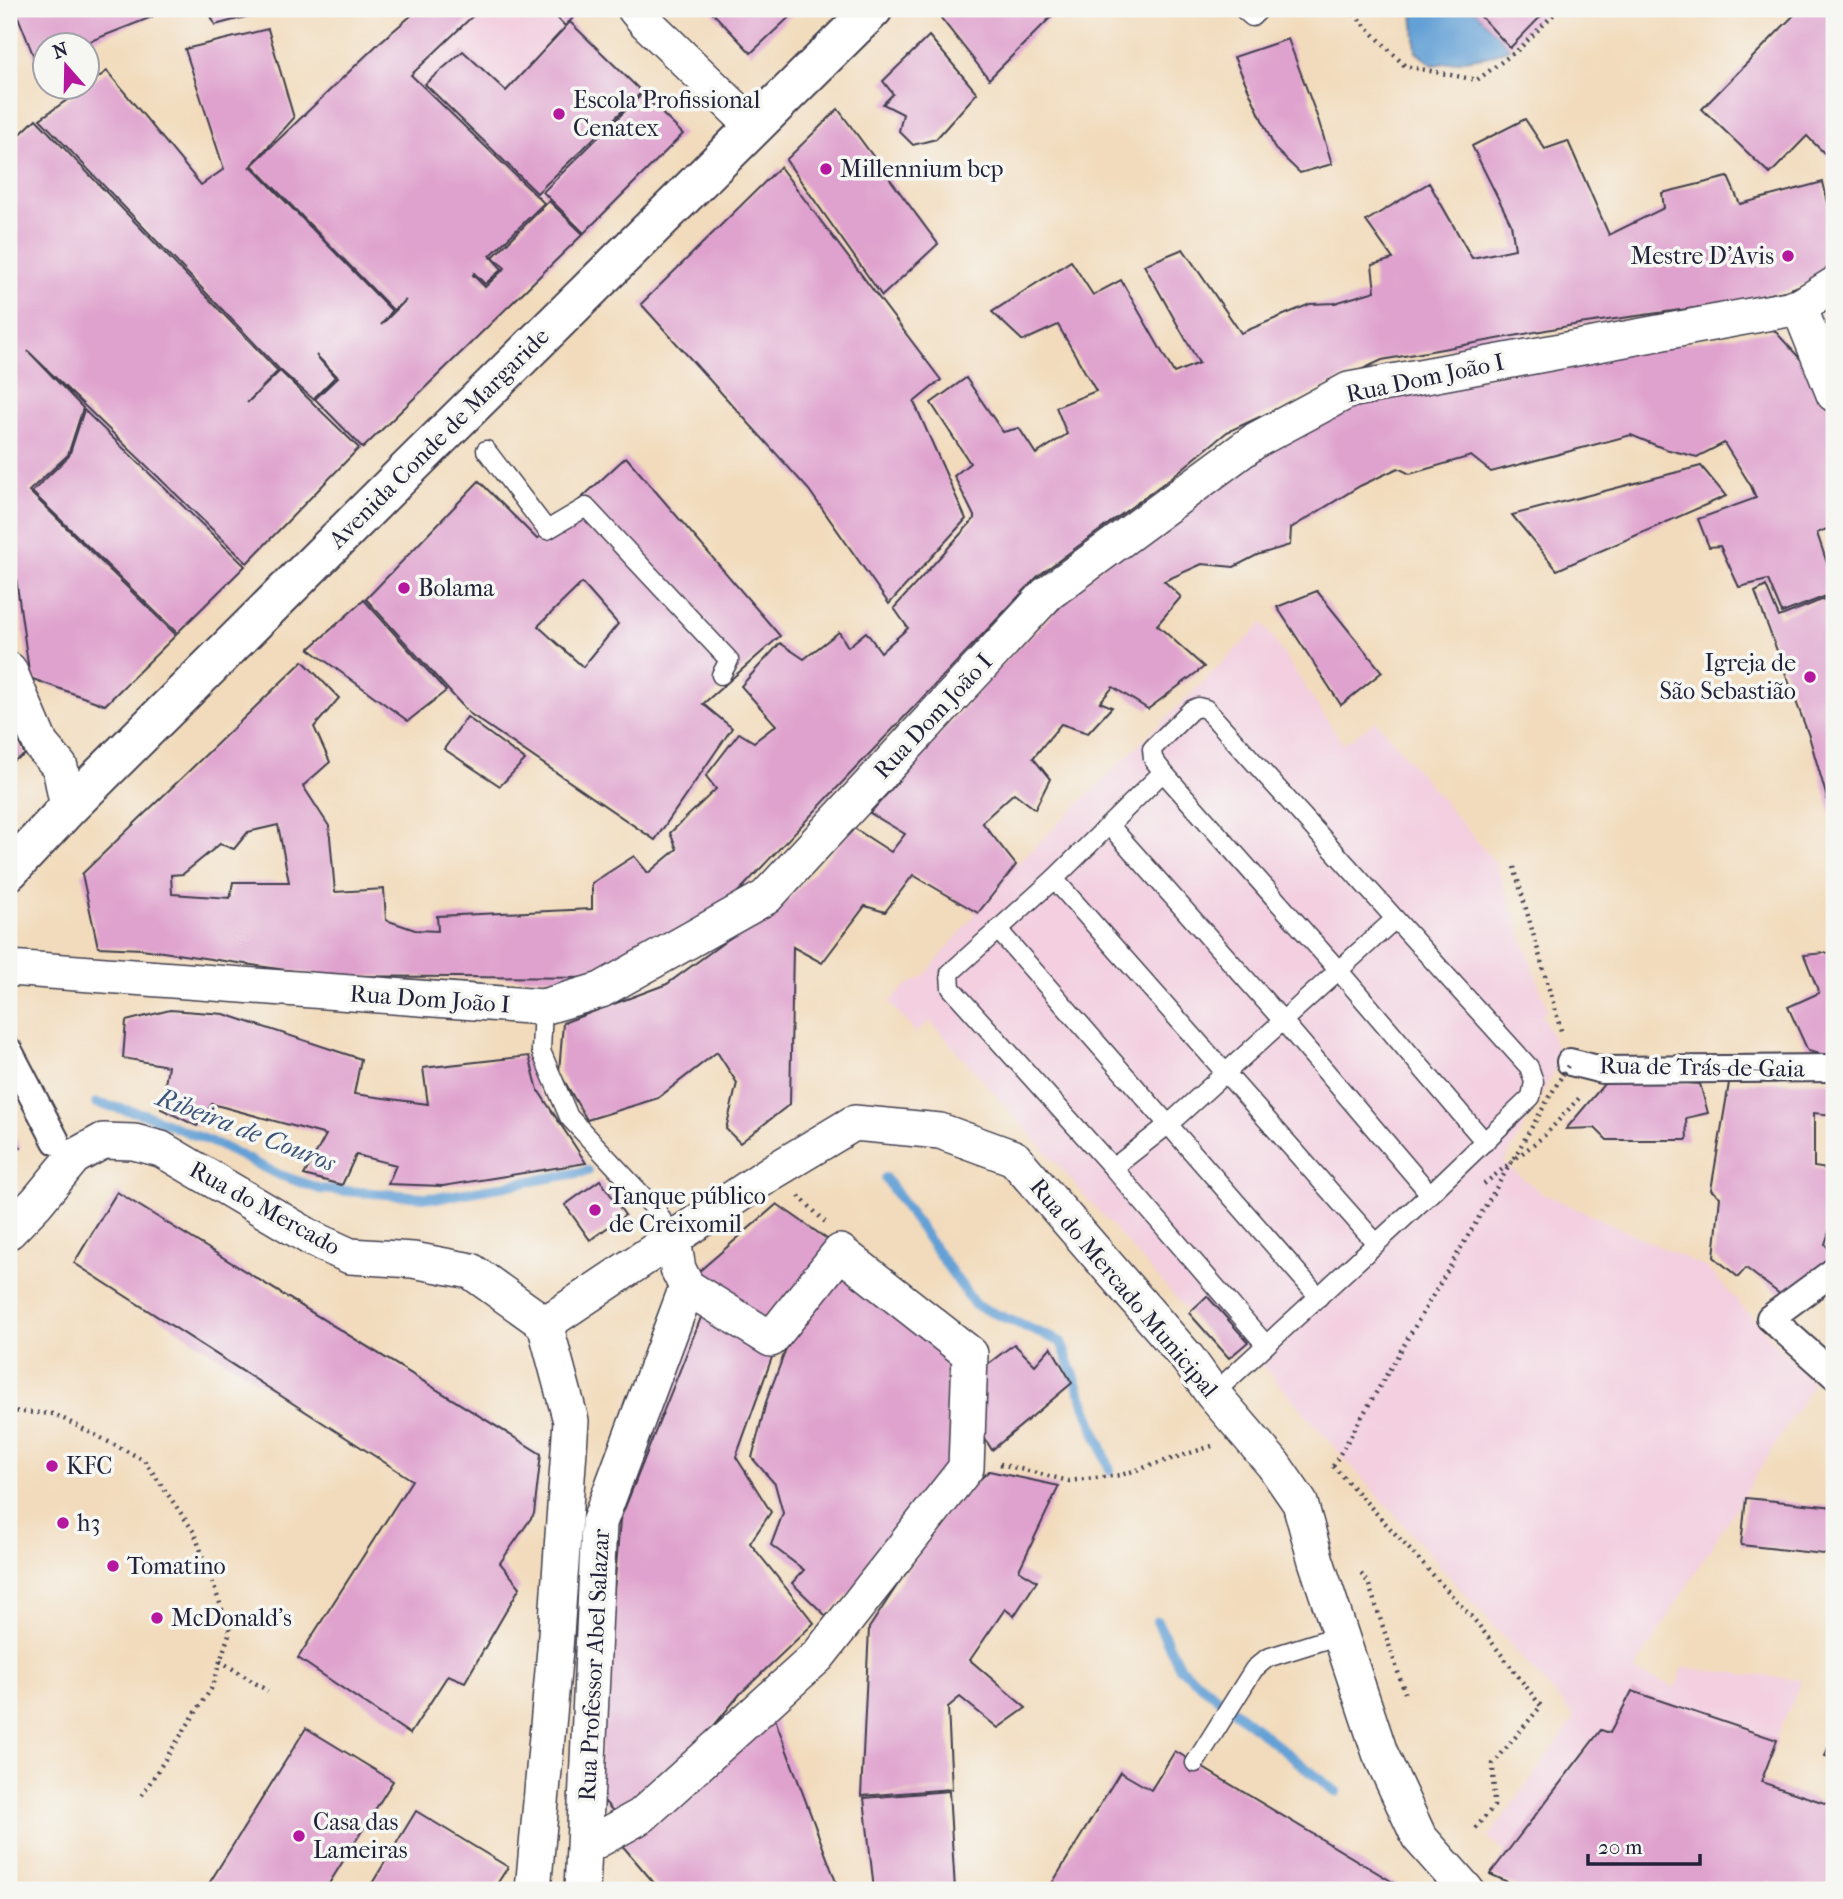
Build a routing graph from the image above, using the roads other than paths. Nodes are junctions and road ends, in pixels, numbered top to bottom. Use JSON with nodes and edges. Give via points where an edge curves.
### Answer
{"nodes":[{"id":1,"x":635,"y":9,"type":"edge"},
{"id":2,"x":873,"y":9,"type":"edge"},
{"id":3,"x":1244,"y":9,"type":"edge"},
{"id":4,"x":1259,"y":9,"type":"edge"},
{"id":5,"x":754,"y":127,"type":"junction"},
{"id":6,"x":1834,"y":285,"type":"edge"},
{"id":7,"x":1799,"y":307,"type":"junction"},
{"id":8,"x":1834,"y":394,"type":"edge"},
{"id":9,"x":486,"y":450,"type":"dead end"},
{"id":10,"x":9,"y":670,"type":"edge"},
{"id":11,"x":721,"y":675,"type":"dead end"},
{"id":12,"x":1163,"y":772,"type":"junction"},
{"id":13,"x":68,"y":808,"type":"junction"},
{"id":14,"x":1110,"y":826,"type":"junction"},
{"id":15,"x":9,"y":870,"type":"edge"},
{"id":16,"x":1054,"y":879,"type":"junction"},
{"id":17,"x":1395,"y":919,"type":"junction"},
{"id":18,"x":999,"y":931,"type":"junction"},
{"id":19,"x":9,"y":968,"type":"edge"},
{"id":20,"x":1339,"y":971,"type":"junction"},
{"id":21,"x":543,"y":1007,"type":"junction"},
{"id":22,"x":1283,"y":1021,"type":"junction"},
{"id":23,"x":1566,"y":1050,"type":"road end"},
{"id":24,"x":9,"y":1051,"type":"edge"},
{"id":25,"x":1834,"y":1068,"type":"edge"},
{"id":26,"x":1225,"y":1074,"type":"junction"},
{"id":27,"x":1169,"y":1124,"type":"junction"},
{"id":28,"x":56,"y":1141,"type":"dead end"},
{"id":29,"x":1485,"y":1142,"type":"junction"},
{"id":30,"x":1113,"y":1168,"type":"junction"},
{"id":31,"x":1430,"y":1194,"type":"junction"},
{"id":32,"x":666,"y":1228,"type":"junction"},
{"id":33,"x":9,"y":1231,"type":"edge"},
{"id":34,"x":1376,"y":1243,"type":"junction"},
{"id":35,"x":1834,"y":1271,"type":"edge"},
{"id":36,"x":687,"y":1287,"type":"junction"},
{"id":37,"x":1319,"y":1297,"type":"junction"},
{"id":38,"x":545,"y":1324,"type":"junction"},
{"id":39,"x":1266,"y":1345,"type":"junction"},
{"id":40,"x":1834,"y":1375,"type":"edge"},
{"id":41,"x":1213,"y":1394,"type":"junction"},
{"id":42,"x":1340,"y":1635,"type":"junction"},
{"id":43,"x":1195,"y":1763,"type":"dead end"},
{"id":44,"x":585,"y":1847,"type":"junction"},
{"id":45,"x":533,"y":1890,"type":"edge"},
{"id":46,"x":582,"y":1890,"type":"edge"},
{"id":47,"x":1466,"y":1890,"type":"edge"}],
"edges":[{"from":1,"to":5,"type":"street"},
{"from":2,"to":5,"type":"main road","name":"Avenida Conde de Margaride"},
{"from":3,"to":4,"type":"lane","via":[[1252,17]]},
{"from":5,"to":13,"type":"main road","name":"Avenida Conde de Margaride"},
{"from":6,"to":7,"type":"street","name":"Rua Dom João I"},
{"from":7,"to":8,"type":"street"},
{"from":7,"to":21,"type":"street","name":"Rua Dom João I","via":[[1349,390],[1256,440],[1046,594],[766,897],[601,990]]},
{"from":9,"to":11,"type":"lane","via":[[547,530],[586,507],[729,660]]},
{"from":10,"to":13,"type":"street","via":[[41,746],[60,767]]},
{"from":12,"to":14,"type":"lane"},
{"from":12,"to":17,"type":"lane","via":[[1152,749],[1191,710],[1206,709]]},
{"from":12,"to":20,"type":"lane"},
{"from":13,"to":15,"type":"main road","name":"Avenida Conde de Margaride"},
{"from":14,"to":16,"type":"lane"},
{"from":14,"to":22,"type":"lane"},
{"from":16,"to":18,"type":"lane"},
{"from":16,"to":26,"type":"lane"},
{"from":17,"to":20,"type":"lane"},
{"from":17,"to":29,"type":"lane","via":[[1529,1067],[1534,1082],[1531,1097]]},
{"from":18,"to":27,"type":"lane"},
{"from":18,"to":30,"type":"lane","via":[[950,973],[951,988]]},
{"from":19,"to":21,"type":"street","name":"Rua Dom João I"},
{"from":20,"to":22,"type":"lane"},
{"from":20,"to":29,"type":"lane"},
{"from":21,"to":32,"type":"lane","via":[[541,1051],[569,1117]]},
{"from":22,"to":26,"type":"lane"},
{"from":22,"to":31,"type":"lane"},
{"from":23,"to":25,"type":"street","name":"Rua de Trás-de-Gaia","via":[[1602,1070]]},
{"from":24,"to":28,"type":"street"},
{"from":26,"to":27,"type":"lane"},
{"from":26,"to":34,"type":"lane"},
{"from":27,"to":30,"type":"lane"},
{"from":27,"to":37,"type":"lane"},
{"from":29,"to":31,"type":"lane"},
{"from":30,"to":39,"type":"lane"},
{"from":31,"to":34,"type":"lane"},
{"from":32,"to":36,"type":"street"},
{"from":32,"to":38,"type":"street","name":"Rua do Mercado Municipal"},
{"from":32,"to":41,"type":"street","name":"Rua do Mercado Municipal","via":[[853,1123],[940,1130],[1014,1158]]},
{"from":33,"to":38,"type":"street","name":"Rua do Mercado","via":[[74,1157],[103,1141],[134,1142],[161,1149],[350,1256],[471,1270]]},
{"from":34,"to":37,"type":"lane"},
{"from":35,"to":40,"type":"street","via":[[1770,1318]]},
{"from":36,"to":44,"type":"street","name":"Rua Professor Abel Salazar","via":[[599,1523]]},
{"from":36,"to":44,"type":"street","via":[[771,1339],[840,1252],[970,1354],[966,1468],[818,1656],[642,1816]]},
{"from":37,"to":39,"type":"lane"},
{"from":38,"to":45,"type":"street","name":"Rua Professor Abel Salazar","via":[[571,1420]]},
{"from":39,"to":41,"type":"lane"},
{"from":41,"to":42,"type":"street","name":"Rua do Mercado Municipal","via":[[1300,1503]]},
{"from":42,"to":43,"type":"lane","via":[[1267,1658],[1254,1670]]},
{"from":42,"to":47,"type":"street","name":"Rua do Mercado Municipal","via":[[1380,1753],[1419,1837]]},
{"from":44,"to":46,"type":"street","name":"Rua Professor Abel Salazar"}]}
